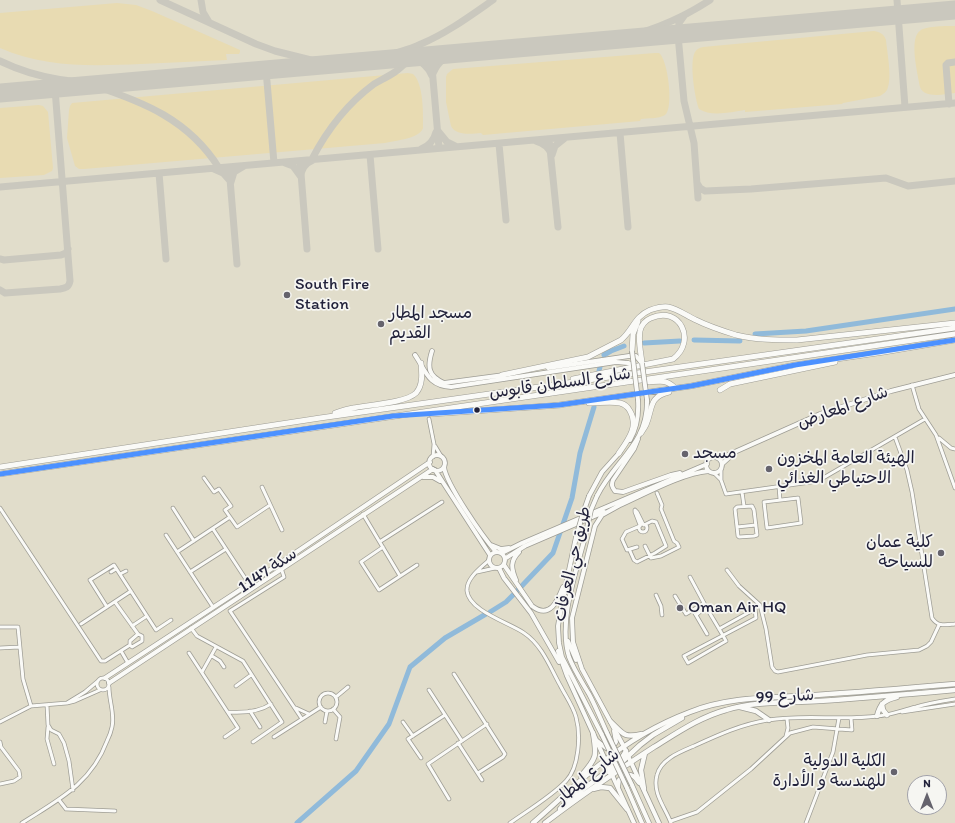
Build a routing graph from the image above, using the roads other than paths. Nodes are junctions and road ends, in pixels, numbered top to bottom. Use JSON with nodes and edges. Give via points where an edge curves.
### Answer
{"nodes":[{"id":1,"x":955,"y":323,"type":"edge"},
{"id":2,"x":637,"y":325,"type":"junction"},
{"id":3,"x":955,"y":328,"type":"edge"},
{"id":4,"x":955,"y":334,"type":"edge"},
{"id":5,"x":955,"y":340,"type":"edge"},
{"id":6,"x":432,"y":351,"type":"dead end"},
{"id":7,"x":884,"y":352,"type":"junction"},
{"id":8,"x":632,"y":353,"type":"junction"},
{"id":9,"x":415,"y":355,"type":"dead end"},
{"id":10,"x":421,"y":363,"type":"junction"},
{"id":11,"x":642,"y":363,"type":"junction"},
{"id":12,"x":634,"y":365,"type":"junction"},
{"id":13,"x":521,"y":373,"type":"junction"},
{"id":14,"x":955,"y":374,"type":"edge"},
{"id":15,"x":502,"y":375,"type":"joint"},
{"id":16,"x":626,"y":382,"type":"junction"},
{"id":17,"x":912,"y":385,"type":"junction"},
{"id":18,"x":691,"y":386,"type":"junction"},
{"id":19,"x":535,"y":387,"type":"junction"},
{"id":20,"x":675,"y":388,"type":"dead end"},
{"id":21,"x":720,"y":390,"type":"dead end"},
{"id":22,"x":646,"y":392,"type":"junction"},
{"id":23,"x":637,"y":393,"type":"junction"},
{"id":24,"x":559,"y":405,"type":"junction"},
{"id":25,"x":393,"y":416,"type":"junction"},
{"id":26,"x":320,"y":418,"type":"junction"},
{"id":27,"x":429,"y":419,"type":"dead end"},
{"id":28,"x":925,"y":419,"type":"junction"},
{"id":29,"x":641,"y":433,"type":"junction"},
{"id":30,"x":936,"y":435,"type":"junction"},
{"id":31,"x":895,"y":437,"type":"junction"},
{"id":32,"x":638,"y":438,"type":"junction"},
{"id":33,"x":434,"y":444,"type":"junction"},
{"id":34,"x":955,"y":449,"type":"edge"},
{"id":35,"x":619,"y":453,"type":"junction"},
{"id":36,"x":735,"y":453,"type":"junction"},
{"id":37,"x":441,"y":456,"type":"junction"},
{"id":38,"x":433,"y":457,"type":"junction"},
{"id":39,"x":719,"y":459,"type":"junction"},
{"id":40,"x":430,"y":462,"type":"junction"},
{"id":41,"x":706,"y":464,"type":"junction"},
{"id":42,"x":722,"y":464,"type":"junction"},
{"id":43,"x":0,"y":467,"type":"edge"},
{"id":44,"x":444,"y":467,"type":"junction"},
{"id":45,"x":721,"y":469,"type":"junction"},
{"id":46,"x":434,"y":470,"type":"junction"},
{"id":47,"x":709,"y":471,"type":"junction"},
{"id":48,"x":688,"y":472,"type":"junction"},
{"id":49,"x":714,"y":473,"type":"junction"},
{"id":50,"x":2,"y":474,"type":"edge"},
{"id":51,"x":204,"y":478,"type":"dead end"},
{"id":52,"x":418,"y":478,"type":"junction"},
{"id":53,"x":721,"y":480,"type":"junction"},
{"id":54,"x":444,"y":484,"type":"junction"},
{"id":55,"x":779,"y":486,"type":"junction"},
{"id":56,"x":262,"y":487,"type":"dead end"},
{"id":57,"x":955,"y":488,"type":"edge"},
{"id":58,"x":742,"y":492,"type":"junction"},
{"id":59,"x":657,"y":493,"type":"dead end"},
{"id":60,"x":780,"y":500,"type":"junction"},
{"id":61,"x":442,"y":502,"type":"dead end"},
{"id":62,"x":270,"y":505,"type":"junction"},
{"id":63,"x":620,"y":505,"type":"junction"},
{"id":64,"x":744,"y":506,"type":"junction"},
{"id":65,"x":0,"y":508,"type":"edge"},
{"id":66,"x":173,"y":508,"type":"dead end"},
{"id":67,"x":364,"y":514,"type":"junction"},
{"id":68,"x":230,"y":517,"type":"junction"},
{"id":69,"x":571,"y":524,"type":"junction"},
{"id":70,"x":756,"y":524,"type":"junction"},
{"id":71,"x":737,"y":527,"type":"junction"},
{"id":72,"x":213,"y":529,"type":"junction"},
{"id":73,"x":282,"y":530,"type":"dead end"},
{"id":74,"x":553,"y":532,"type":"junction"},
{"id":75,"x":166,"y":535,"type":"dead end"},
{"id":76,"x":194,"y":541,"type":"junction"},
{"id":77,"x":381,"y":541,"type":"junction"},
{"id":78,"x":488,"y":543,"type":"junction"},
{"id":79,"x":515,"y":546,"type":"junction"},
{"id":80,"x":525,"y":546,"type":"junction"},
{"id":81,"x":645,"y":546,"type":"dead end"},
{"id":82,"x":383,"y":547,"type":"junction"},
{"id":83,"x":637,"y":547,"type":"dead end"},
{"id":84,"x":226,"y":549,"type":"junction"},
{"id":85,"x":630,"y":551,"type":"junction"},
{"id":86,"x":177,"y":552,"type":"junction"},
{"id":87,"x":496,"y":552,"type":"junction"},
{"id":88,"x":502,"y":553,"type":"junction"},
{"id":89,"x":649,"y":556,"type":"junction"},
{"id":90,"x":490,"y":558,"type":"junction"},
{"id":91,"x":506,"y":558,"type":"junction"},
{"id":92,"x":417,"y":565,"type":"dead end"},
{"id":93,"x":504,"y":565,"type":"junction"},
{"id":94,"x":281,"y":568,"type":"junction"},
{"id":95,"x":497,"y":568,"type":"junction"},
{"id":96,"x":116,"y":569,"type":"junction"},
{"id":97,"x":727,"y":570,"type":"dead end"},
{"id":98,"x":126,"y":571,"type":"dead end"},
{"id":99,"x":111,"y":572,"type":"dead end"},
{"id":100,"x":190,"y":572,"type":"junction"},
{"id":101,"x":477,"y":572,"type":"junction"},
{"id":102,"x":120,"y":574,"type":"junction"},
{"id":103,"x":567,"y":575,"type":"junction"},
{"id":104,"x":400,"y":576,"type":"junction"},
{"id":105,"x":690,"y":577,"type":"dead end"},
{"id":106,"x":249,"y":584,"type":"junction"},
{"id":107,"x":131,"y":591,"type":"junction"},
{"id":108,"x":522,"y":591,"type":"junction"},
{"id":109,"x":656,"y":595,"type":"dead end"},
{"id":110,"x":675,"y":596,"type":"dead end"},
{"id":111,"x":115,"y":602,"type":"junction"},
{"id":112,"x":704,"y":603,"type":"junction"},
{"id":113,"x":107,"y":607,"type":"junction"},
{"id":114,"x":213,"y":607,"type":"junction"},
{"id":115,"x":706,"y":607,"type":"junction"},
{"id":116,"x":694,"y":610,"type":"junction"},
{"id":117,"x":662,"y":615,"type":"dead end"},
{"id":118,"x":696,"y":615,"type":"junction"},
{"id":119,"x":147,"y":616,"type":"junction"},
{"id":120,"x":171,"y":620,"type":"dead end"},
{"id":121,"x":81,"y":624,"type":"dead end"},
{"id":122,"x":955,"y":624,"type":"edge"},
{"id":123,"x":939,"y":625,"type":"junction"},
{"id":124,"x":132,"y":626,"type":"junction"},
{"id":125,"x":0,"y":627,"type":"edge"},
{"id":126,"x":191,"y":628,"type":"junction"},
{"id":127,"x":719,"y":629,"type":"junction"},
{"id":128,"x":138,"y":634,"type":"junction"},
{"id":129,"x":565,"y":634,"type":"junction"},
{"id":130,"x":707,"y":634,"type":"dead end"},
{"id":131,"x":723,"y":635,"type":"junction"},
{"id":132,"x":558,"y":637,"type":"junction"},
{"id":133,"x":130,"y":645,"type":"junction"},
{"id":134,"x":19,"y":647,"type":"junction"},
{"id":135,"x":216,"y":647,"type":"junction"},
{"id":136,"x":0,"y":648,"type":"edge"},
{"id":137,"x":121,"y":651,"type":"junction"},
{"id":138,"x":189,"y":653,"type":"dead end"},
{"id":139,"x":212,"y":656,"type":"junction"},
{"id":140,"x":128,"y":663,"type":"junction"},
{"id":141,"x":224,"y":667,"type":"dead end"},
{"id":142,"x":582,"y":669,"type":"junction"},
{"id":143,"x":564,"y":671,"type":"junction"},
{"id":144,"x":202,"y":672,"type":"junction"},
{"id":145,"x":454,"y":674,"type":"dead end"},
{"id":146,"x":251,"y":675,"type":"junction"},
{"id":147,"x":105,"y":678,"type":"junction"},
{"id":148,"x":98,"y":681,"type":"junction"},
{"id":149,"x":955,"y":684,"type":"edge"},
{"id":150,"x":109,"y":685,"type":"junction"},
{"id":151,"x":236,"y":686,"type":"dead end"},
{"id":152,"x":348,"y":688,"type":"dead end"},
{"id":153,"x":101,"y":690,"type":"junction"},
{"id":154,"x":429,"y":690,"type":"dead end"},
{"id":155,"x":955,"y":690,"type":"edge"},
{"id":156,"x":908,"y":694,"type":"junction"},
{"id":157,"x":336,"y":697,"type":"junction"},
{"id":158,"x":109,"y":698,"type":"junction"},
{"id":159,"x":955,"y":699,"type":"edge"},
{"id":160,"x":67,"y":703,"type":"junction"},
{"id":161,"x":271,"y":704,"type":"junction"},
{"id":162,"x":882,"y":704,"type":"junction"},
{"id":163,"x":955,"y":704,"type":"edge"},
{"id":164,"x":47,"y":705,"type":"junction"},
{"id":165,"x":31,"y":706,"type":"junction"},
{"id":166,"x":321,"y":707,"type":"junction"},
{"id":167,"x":737,"y":707,"type":"junction"},
{"id":168,"x":296,"y":708,"type":"junction"},
{"id":169,"x":333,"y":709,"type":"junction"},
{"id":170,"x":327,"y":710,"type":"junction"},
{"id":171,"x":250,"y":711,"type":"junction"},
{"id":172,"x":691,"y":711,"type":"junction"},
{"id":173,"x":228,"y":712,"type":"junction"},
{"id":174,"x":309,"y":714,"type":"junction"},
{"id":175,"x":761,"y":714,"type":"junction"},
{"id":176,"x":890,"y":714,"type":"junction"},
{"id":177,"x":445,"y":715,"type":"junction"},
{"id":178,"x":877,"y":716,"type":"junction"},
{"id":179,"x":839,"y":718,"type":"junction"},
{"id":180,"x":851,"y":718,"type":"junction"},
{"id":181,"x":302,"y":719,"type":"junction"},
{"id":182,"x":787,"y":719,"type":"junction"},
{"id":183,"x":769,"y":720,"type":"junction"},
{"id":184,"x":762,"y":721,"type":"junction"},
{"id":185,"x":0,"y":722,"type":"edge"},
{"id":186,"x":324,"y":722,"type":"dead end"},
{"id":187,"x":403,"y":722,"type":"dead end"},
{"id":188,"x":611,"y":722,"type":"junction"},
{"id":189,"x":487,"y":724,"type":"junction"},
{"id":190,"x":48,"y":725,"type":"junction"},
{"id":191,"x":260,"y":727,"type":"dead end"},
{"id":192,"x":788,"y":728,"type":"junction"},
{"id":193,"x":838,"y":728,"type":"junction"},
{"id":194,"x":796,"y":730,"type":"junction"},
{"id":195,"x":592,"y":733,"type":"junction"},
{"id":196,"x":646,"y":734,"type":"junction"},
{"id":197,"x":274,"y":736,"type":"dead end"},
{"id":198,"x":413,"y":736,"type":"junction"},
{"id":199,"x":225,"y":737,"type":"dead end"},
{"id":200,"x":785,"y":737,"type":"junction"},
{"id":201,"x":336,"y":739,"type":"dead end"},
{"id":202,"x":596,"y":740,"type":"junction"},
{"id":203,"x":0,"y":742,"type":"edge"},
{"id":204,"x":253,"y":742,"type":"dead end"},
{"id":205,"x":460,"y":742,"type":"junction"},
{"id":206,"x":625,"y":749,"type":"junction"},
{"id":207,"x":645,"y":753,"type":"junction"},
{"id":208,"x":628,"y":756,"type":"junction"},
{"id":209,"x":421,"y":758,"type":"dead end"},
{"id":210,"x":604,"y":760,"type":"junction"},
{"id":211,"x":632,"y":762,"type":"junction"},
{"id":212,"x":54,"y":764,"type":"dead end"},
{"id":213,"x":478,"y":773,"type":"junction"},
{"id":214,"x":610,"y":773,"type":"junction"},
{"id":215,"x":482,"y":780,"type":"dead end"},
{"id":216,"x":0,"y":784,"type":"edge"},
{"id":217,"x":575,"y":785,"type":"junction"},
{"id":218,"x":72,"y":790,"type":"junction"},
{"id":219,"x":590,"y":790,"type":"junction"},
{"id":220,"x":644,"y":790,"type":"junction"},
{"id":221,"x":618,"y":791,"type":"junction"},
{"id":222,"x":449,"y":799,"type":"dead end"},
{"id":223,"x":59,"y":800,"type":"junction"},
{"id":224,"x":627,"y":809,"type":"junction"},
{"id":225,"x":115,"y":811,"type":"dead end"},
{"id":226,"x":554,"y":816,"type":"junction"},
{"id":227,"x":516,"y":821,"type":"edge"},
{"id":228,"x":671,"y":822,"type":"edge"},
{"id":229,"x":22,"y":823,"type":"edge"},
{"id":230,"x":510,"y":823,"type":"edge"},
{"id":231,"x":533,"y":823,"type":"edge"},
{"id":232,"x":545,"y":823,"type":"edge"},
{"id":233,"x":634,"y":823,"type":"edge"},
{"id":234,"x":642,"y":823,"type":"edge"},
{"id":235,"x":649,"y":823,"type":"edge"},
{"id":236,"x":659,"y":823,"type":"edge"},
{"id":237,"x":806,"y":823,"type":"edge"}],
"edges":[{"from":1,"to":2,"type":"highway","via":[[776,340],[736,335],[668,307],[655,308],[643,314]]},
{"from":2,"to":8,"type":"highway","via":[[632,334]]},
{"from":2,"to":11,"type":"highway"},
{"from":2,"to":13,"type":"highway","via":[[621,340],[588,357]]},
{"from":2,"to":19,"type":"highway","via":[[654,316],[666,315],[677,320],[684,331],[683,347],[677,356],[670,360]]},
{"from":3,"to":19,"type":"highway","name":"شارع السلطان قابوس"},
{"from":4,"to":16,"type":"highway","name":"شارع السلطان قابوس"},
{"from":5,"to":7,"type":"highway"},
{"from":6,"to":15,"type":"main road","via":[[429,368],[438,380],[444,383]]},
{"from":7,"to":18,"type":"highway","via":[[755,372]]},
{"from":7,"to":21,"type":"highway","via":[[742,381]]},
{"from":8,"to":11,"type":"main road"},
{"from":8,"to":12,"type":"main road","name":"طريق حي العرفات","bridge":true},
{"from":8,"to":13,"type":"main road"},
{"from":9,"to":10,"type":"main road"},
{"from":10,"to":13,"type":"main road","via":[[432,381],[444,386]]},
{"from":10,"to":26,"type":"highway","via":[[422,379],[412,396],[351,408]]},
{"from":11,"to":22,"type":"main road","name":"طريق حي العرفات","bridge":true},
{"from":12,"to":13,"type":"main road","via":[[616,362]]},
{"from":12,"to":23,"type":"main road","name":"طريق حي العرفات","bridge":true},
{"from":13,"to":15,"type":"highway"},
{"from":14,"to":17,"type":"main road","name":"شارع المعارض"},
{"from":16,"to":20,"type":"highway","via":[[665,381]]},
{"from":16,"to":25,"type":"highway","name":"شارع السلطان قابوس"},
{"from":17,"to":28,"type":"street","via":[[915,400]]},
{"from":17,"to":36,"type":"main road","name":"شارع المعارض","via":[[820,414]]},
{"from":18,"to":22,"type":"highway"},
{"from":18,"to":29,"type":"highway","via":[[663,393],[656,398],[652,402],[646,425]]},
{"from":19,"to":26,"type":"highway","name":"شارع السلطان قابوس"},
{"from":22,"to":23,"type":"highway","bridge":true},
{"from":22,"to":29,"type":"main road","name":"طريق حي العرفات","bridge":true,"via":[[645,419]]},
{"from":23,"to":24,"type":"highway"},
{"from":23,"to":35,"type":"main road","name":"طريق حي العرفات","bridge":true,"via":[[638,414],[635,429]]},
{"from":24,"to":25,"type":"highway"},
{"from":24,"to":35,"type":"highway","via":[[614,402],[628,407],[634,424],[629,440]]},
{"from":25,"to":50,"type":"highway","name":"شارع السلطان قابوس"},
{"from":26,"to":43,"type":"highway","name":"شارع السلطان قابوس"},
{"from":27,"to":33,"type":"street"},
{"from":28,"to":30,"type":"street"},
{"from":28,"to":31,"type":"street"},
{"from":29,"to":32,"type":"main road","name":"طريق حي العرفات"},
{"from":30,"to":34,"type":"street"},
{"from":30,"to":57,"type":"street"},
{"from":31,"to":55,"type":"street","via":[[818,481]]},
{"from":31,"to":123,"type":"street","via":[[912,492],[931,616]]},
{"from":32,"to":48,"type":"main road","via":[[634,449],[611,484],[615,491],[623,492],[671,475]]},
{"from":32,"to":129,"type":"main road","name":"طريق حي العرفات","bridge":true,"via":[[609,476],[591,510],[570,598]]},
{"from":33,"to":37,"type":"street"},
{"from":33,"to":38,"type":"street"},
{"from":35,"to":103,"type":"main road","name":"طريق حي العرفات","bridge":true,"via":[[602,472],[589,496]]},
{"from":36,"to":39,"type":"main road","name":"شارع المعارض"},
{"from":36,"to":42,"type":"main road","name":"شارع المعارض"},
{"from":37,"to":38,"type":"main road"},
{"from":37,"to":44,"type":"main road","via":[[445,462]]},
{"from":38,"to":40,"type":"main road"},
{"from":39,"to":41,"type":"main road","via":[[711,458]]},
{"from":39,"to":42,"type":"main road"},
{"from":40,"to":46,"type":"main road"},
{"from":40,"to":106,"type":"main road","name":"سكة 1147"},
{"from":41,"to":47,"type":"main road"},
{"from":41,"to":48,"type":"main road"},
{"from":42,"to":45,"type":"main road"},
{"from":44,"to":46,"type":"main road"},
{"from":44,"to":78,"type":"main road","via":[[451,486]]},
{"from":45,"to":49,"type":"main road"},
{"from":45,"to":53,"type":"street"},
{"from":46,"to":52,"type":"main road","name":"سكة 1147"},
{"from":46,"to":54,"type":"main road"},
{"from":47,"to":49,"type":"main road"},
{"from":47,"to":63,"type":"main road","via":[[695,473]]},
{"from":48,"to":69,"type":"main road"},
{"from":49,"to":53,"type":"street"},
{"from":51,"to":68,"type":"street","via":[[214,492],[219,489],[230,506],[225,510]]},
{"from":52,"to":54,"type":"main road","via":[[430,476]]},
{"from":52,"to":67,"type":"main road","name":"سكة 1147"},
{"from":53,"to":58,"type":"street","via":[[726,494]]},
{"from":54,"to":90,"type":"main road"},
{"from":55,"to":58,"type":"street"},
{"from":55,"to":60,"type":"street"},
{"from":56,"to":62,"type":"street"},
{"from":58,"to":64,"type":"street"},
{"from":59,"to":89,"type":"street","via":[[674,542],[679,547],[661,556]]},
{"from":60,"to":60,"type":"street","via":[[798,498],[801,523],[767,528],[764,502]]},
{"from":61,"to":77,"type":"street"},
{"from":62,"to":68,"type":"street","via":[[237,527]]},
{"from":62,"to":73,"type":"street"},
{"from":63,"to":69,"type":"main road"},
{"from":63,"to":142,"type":"main road","via":[[602,515],[595,526],[575,603],[571,628]]},
{"from":64,"to":70,"type":"street","via":[[753,507]]},
{"from":64,"to":71,"type":"street","via":[[735,509]]},
{"from":65,"to":137,"type":"street","via":[[101,661]]},
{"from":66,"to":76,"type":"street"},
{"from":67,"to":77,"type":"street"},
{"from":67,"to":94,"type":"main road","name":"سكة 1147"},
{"from":68,"to":72,"type":"street"},
{"from":69,"to":74,"type":"main road"},
{"from":70,"to":71,"type":"street"},
{"from":70,"to":71,"type":"street","via":[[757,535],[754,536],[739,537]]},
{"from":72,"to":76,"type":"street"},
{"from":72,"to":84,"type":"street"},
{"from":74,"to":79,"type":"main road"},
{"from":74,"to":80,"type":"main road"},
{"from":75,"to":86,"type":"street"},
{"from":76,"to":86,"type":"street"},
{"from":77,"to":82,"type":"street"},
{"from":78,"to":79,"type":"main road","via":[[501,549]]},
{"from":78,"to":87,"type":"main road"},
{"from":79,"to":88,"type":"main road"},
{"from":80,"to":91,"type":"main road"},
{"from":80,"to":108,"type":"main road","via":[[512,564]]},
{"from":81,"to":89,"type":"street"},
{"from":82,"to":104,"type":"street"},
{"from":82,"to":104,"type":"street","via":[[361,562],[379,590]]},
{"from":83,"to":85,"type":"street"},
{"from":84,"to":100,"type":"street"},
{"from":84,"to":106,"type":"street"},
{"from":85,"to":89,"type":"street","via":[[636,562]]},
{"from":85,"to":89,"type":"street","via":[[623,541],[623,535],[652,521],[656,522],[666,543],[664,548]]},
{"from":86,"to":100,"type":"street"},
{"from":87,"to":88,"type":"main road"},
{"from":87,"to":90,"type":"main road"},
{"from":88,"to":91,"type":"main road"},
{"from":90,"to":95,"type":"main road","via":[[490,564]]},
{"from":90,"to":101,"type":"street"},
{"from":91,"to":93,"type":"main road"},
{"from":92,"to":104,"type":"street"},
{"from":93,"to":95,"type":"main road"},
{"from":93,"to":108,"type":"main road"},
{"from":94,"to":126,"type":"main road","name":"سكة 1147"},
{"from":94,"to":168,"type":"street","via":[[284,577],[230,611]]},
{"from":95,"to":101,"type":"street"},
{"from":95,"to":143,"type":"main road","via":[[531,613]]},
{"from":96,"to":99,"type":"street"},
{"from":96,"to":102,"type":"street"},
{"from":96,"to":113,"type":"street","via":[[114,565],[90,580]]},
{"from":97,"to":123,"type":"street","via":[[760,605],[772,666],[778,672],[867,655],[919,650],[931,642]]},
{"from":98,"to":102,"type":"street"},
{"from":100,"to":114,"type":"street"},
{"from":101,"to":227,"type":"street","via":[[468,586],[470,600],[478,608],[523,632],[536,643],[574,710],[579,732],[572,773],[566,781]]},
{"from":102,"to":107,"type":"street"},
{"from":103,"to":108,"type":"main road","via":[[555,604],[547,610],[532,606]]},
{"from":103,"to":132,"type":"main road","name":"طريق حي العرفات"},
{"from":105,"to":112,"type":"street"},
{"from":106,"to":114,"type":"main road","name":"سكة 1147"},
{"from":107,"to":111,"type":"street"},
{"from":107,"to":119,"type":"street"},
{"from":109,"to":117,"type":"street"},
{"from":110,"to":116,"type":"street","via":[[686,614]]},
{"from":111,"to":113,"type":"street"},
{"from":111,"to":124,"type":"street"},
{"from":112,"to":115,"type":"street"},
{"from":112,"to":116,"type":"street"},
{"from":113,"to":121,"type":"street"},
{"from":114,"to":140,"type":"main road","name":"سكة 1147"},
{"from":115,"to":118,"type":"street"},
{"from":115,"to":127,"type":"street"},
{"from":116,"to":118,"type":"street"},
{"from":118,"to":130,"type":"street"},
{"from":119,"to":120,"type":"street","via":[[156,630]]},
{"from":119,"to":124,"type":"street"},
{"from":122,"to":123,"type":"street"},
{"from":124,"to":128,"type":"street"},
{"from":125,"to":134,"type":"street","via":[[18,627]]},
{"from":126,"to":135,"type":"street","via":[[197,636]]},
{"from":126,"to":150,"type":"main road","name":"سكة 1147"},
{"from":127,"to":131,"type":"street"},
{"from":127,"to":131,"type":"street","via":[[755,609],[756,618]]},
{"from":128,"to":133,"type":"street","via":[[130,641]]},
{"from":128,"to":133,"type":"street","via":[[142,636],[141,642],[132,647]]},
{"from":129,"to":142,"type":"main road"},
{"from":129,"to":235,"type":"main road","name":"طريق حي العرفات","bridge":true,"via":[[572,664]]},
{"from":131,"to":131,"type":"street","via":[[726,641],[688,663],[684,656]]},
{"from":132,"to":143,"type":"main road","via":[[557,649]]},
{"from":132,"to":234,"type":"main road","name":"طريق حي العرفات","bridge":true,"via":[[562,657],[602,735]]},
{"from":133,"to":137,"type":"street"},
{"from":134,"to":136,"type":"street"},
{"from":134,"to":165,"type":"street","via":[[23,679]]},
{"from":135,"to":139,"type":"street"},
{"from":135,"to":146,"type":"street","via":[[243,661]]},
{"from":137,"to":140,"type":"street"},
{"from":138,"to":144,"type":"street"},
{"from":139,"to":141,"type":"street"},
{"from":139,"to":144,"type":"street"},
{"from":140,"to":147,"type":"main road","name":"سكة 1147"},
{"from":142,"to":188,"type":"main road"},
{"from":143,"to":195,"type":"main road"},
{"from":144,"to":173,"type":"street"},
{"from":145,"to":189,"type":"street"},
{"from":146,"to":151,"type":"street"},
{"from":146,"to":161,"type":"street"},
{"from":147,"to":148,"type":"street"},
{"from":147,"to":150,"type":"street"},
{"from":148,"to":153,"type":"street","via":[[97,687]]},
{"from":148,"to":160,"type":"street"},
{"from":149,"to":172,"type":"main road","name":"99 شارع","via":[[755,698],[713,704]]},
{"from":150,"to":153,"type":"street","via":[[106,690]]},
{"from":150,"to":158,"type":"street"},
{"from":152,"to":157,"type":"street"},
{"from":153,"to":158,"type":"street"},
{"from":153,"to":160,"type":"street"},
{"from":154,"to":177,"type":"street"},
{"from":155,"to":156,"type":"main road","name":"99 شارع"},
{"from":156,"to":162,"type":"main road","via":[[889,699]]},
{"from":156,"to":167,"type":"main road","name":"99 شارع"},
{"from":157,"to":166,"type":"street","via":[[328,693],[323,694],[319,701]]},
{"from":157,"to":169,"type":"street","via":[[337,702]]},
{"from":158,"to":218,"type":"street","via":[[112,727],[104,750],[90,773]]},
{"from":159,"to":176,"type":"street"},
{"from":160,"to":164,"type":"street"},
{"from":161,"to":171,"type":"street","via":[[264,709]]},
{"from":161,"to":204,"type":"street","via":[[282,722]]},
{"from":162,"to":176,"type":"main road","via":[[883,710]]},
{"from":162,"to":178,"type":"main road"},
{"from":163,"to":176,"type":"street"},
{"from":164,"to":165,"type":"street"},
{"from":164,"to":190,"type":"street"},
{"from":165,"to":185,"type":"street"},
{"from":166,"to":170,"type":"street"},
{"from":166,"to":174,"type":"street"},
{"from":167,"to":175,"type":"main road"},
{"from":167,"to":207,"type":"main road","name":"99 شارع","via":[[707,716]]},
{"from":168,"to":174,"type":"street"},
{"from":168,"to":181,"type":"street"},
{"from":169,"to":170,"type":"street"},
{"from":169,"to":201,"type":"street","via":[[340,717]]},
{"from":170,"to":186,"type":"street"},
{"from":171,"to":173,"type":"street"},
{"from":171,"to":191,"type":"street"},
{"from":172,"to":196,"type":"main road","name":"99 شارع"},
{"from":172,"to":208,"type":"main road"},
{"from":173,"to":199,"type":"street","via":[[238,728]]},
{"from":174,"to":181,"type":"street"},
{"from":175,"to":183,"type":"main road"},
{"from":175,"to":184,"type":"main road"},
{"from":176,"to":178,"type":"street"},
{"from":177,"to":198,"type":"street"},
{"from":177,"to":205,"type":"street"},
{"from":178,"to":180,"type":"street"},
{"from":179,"to":180,"type":"street"},
{"from":179,"to":182,"type":"street"},
{"from":179,"to":193,"type":"street"},
{"from":180,"to":193,"type":"street","via":[[852,730]]},
{"from":181,"to":197,"type":"street"},
{"from":182,"to":183,"type":"street"},
{"from":182,"to":192,"type":"street"},
{"from":183,"to":184,"type":"street"},
{"from":184,"to":228,"type":"street","via":[[736,728],[683,750],[666,760],[657,774],[656,786]]},
{"from":187,"to":198,"type":"street"},
{"from":188,"to":196,"type":"main road","via":[[628,736]]},
{"from":188,"to":202,"type":"main road","via":[[616,739],[614,746],[606,748]]},
{"from":188,"to":206,"type":"main road"},
{"from":189,"to":205,"type":"street"},
{"from":189,"to":213,"type":"street","via":[[505,754]]},
{"from":190,"to":212,"type":"street","via":[[47,740]]},
{"from":190,"to":218,"type":"street","via":[[59,734],[64,743]]},
{"from":192,"to":194,"type":"street"},
{"from":192,"to":200,"type":"street"},
{"from":193,"to":194,"type":"street","via":[[813,726]]},
{"from":193,"to":237,"type":"street","via":[[833,752]]},
{"from":194,"to":200,"type":"street"},
{"from":195,"to":202,"type":"main road"},
{"from":195,"to":217,"type":"main road","via":[[595,759]]},
{"from":196,"to":206,"type":"main road","name":"99 شارع"},
{"from":198,"to":209,"type":"street","via":[[408,739]]},
{"from":200,"to":228,"type":"street","via":[[751,769],[697,812]]},
{"from":202,"to":210,"type":"main road"},
{"from":203,"to":216,"type":"street","via":[[19,771],[20,777]]},
{"from":205,"to":213,"type":"street"},
{"from":205,"to":222,"type":"street","via":[[428,764]]},
{"from":206,"to":208,"type":"main road"},
{"from":206,"to":210,"type":"main road","name":"شارع المطار"},
{"from":206,"to":214,"type":"main road"},
{"from":207,"to":211,"type":"main road","name":"99 شارع"},
{"from":207,"to":220,"type":"main road","via":[[641,770]]},
{"from":208,"to":211,"type":"main road"},
{"from":208,"to":214,"type":"main road"},
{"from":210,"to":214,"type":"main road"},
{"from":210,"to":217,"type":"main road","name":"شارع المطار"},
{"from":211,"to":214,"type":"main road","name":"شارع المطار"},
{"from":211,"to":220,"type":"main road"},
{"from":213,"to":215,"type":"street"},
{"from":214,"to":219,"type":"main road","name":"شارع المطار"},
{"from":214,"to":221,"type":"main road"},
{"from":214,"to":226,"type":"main road","via":[[569,799]]},
{"from":217,"to":231,"type":"main road","name":"شارع المطار"},
{"from":218,"to":223,"type":"street"},
{"from":219,"to":224,"type":"main road","via":[[610,788]]},
{"from":219,"to":226,"type":"main road","name":"شارع المطار"},
{"from":220,"to":221,"type":"main road","via":[[634,776],[627,774],[619,780]]},
{"from":220,"to":236,"type":"main road"},
{"from":221,"to":224,"type":"main road"},
{"from":223,"to":225,"type":"street","via":[[66,809]]},
{"from":223,"to":229,"type":"street"},
{"from":224,"to":233,"type":"main road"},
{"from":226,"to":232,"type":"main road","name":"شارع المطار"},
{"from":227,"to":230,"type":"street"}]}
